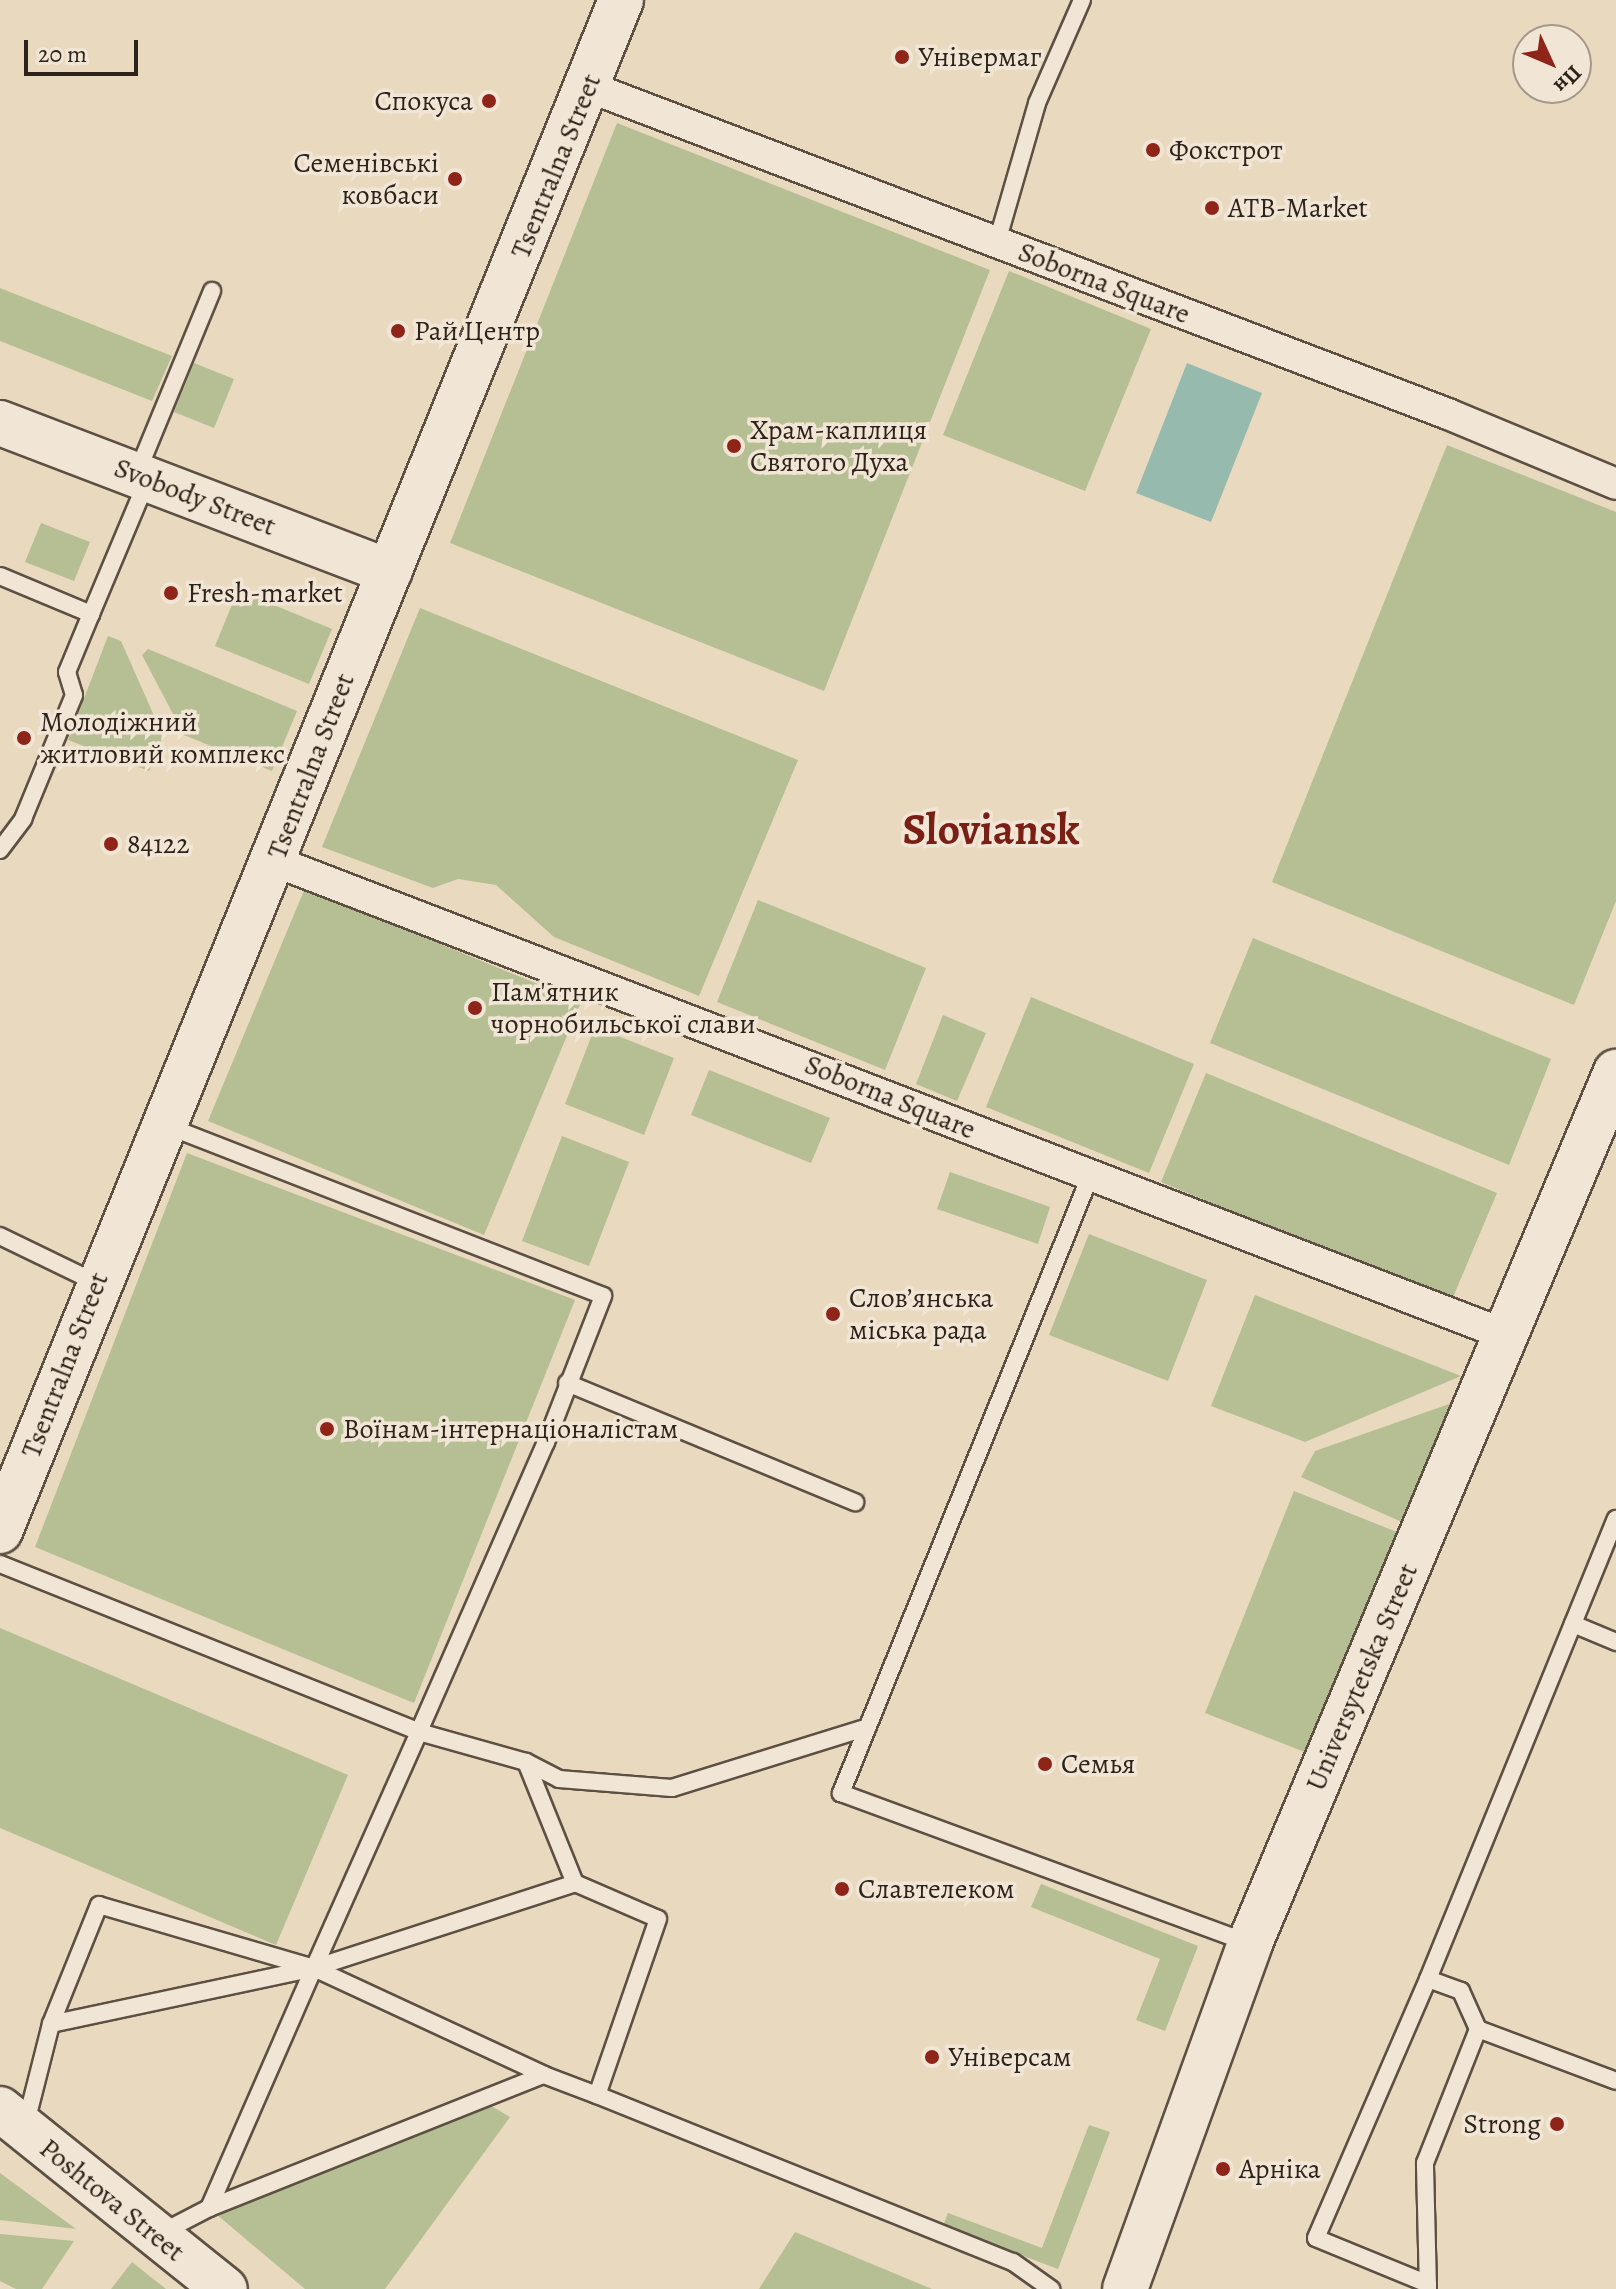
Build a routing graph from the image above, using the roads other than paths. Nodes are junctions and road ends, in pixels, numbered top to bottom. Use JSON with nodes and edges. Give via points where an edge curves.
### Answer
{"nodes":[{"id":1,"x":621,"y":0,"type":"edge"},
{"id":2,"x":1082,"y":0,"type":"edge"},
{"id":3,"x":589,"y":87,"type":"junction"},
{"id":4,"x":997,"y":242,"type":"junction"},
{"id":5,"x":212,"y":291,"type":"dead end"},
{"id":6,"x":0,"y":423,"type":"edge"},
{"id":7,"x":142,"y":477,"type":"junction"},
{"id":8,"x":1616,"y":484,"type":"edge"},
{"id":9,"x":390,"y":572,"type":"junction"},
{"id":10,"x":0,"y":576,"type":"edge"},
{"id":11,"x":91,"y":614,"type":"junction"},
{"id":12,"x":0,"y":850,"type":"edge"},
{"id":13,"x":274,"y":861,"type":"junction"},
{"id":14,"x":1615,"y":1077,"type":"edge"},
{"id":15,"x":164,"y":1125,"type":"junction"},
{"id":16,"x":1091,"y":1174,"type":"junction"},
{"id":17,"x":0,"y":1236,"type":"edge"},
{"id":18,"x":97,"y":1283,"type":"junction"},
{"id":19,"x":1506,"y":1335,"type":"junction"},
{"id":20,"x":567,"y":1383,"type":"junction"},
{"id":21,"x":855,"y":1502,"type":"dead end"},
{"id":22,"x":1616,"y":1519,"type":"edge"},
{"id":23,"x":0,"y":1531,"type":"edge"},
{"id":24,"x":0,"y":1564,"type":"edge"},
{"id":25,"x":1573,"y":1624,"type":"junction"},
{"id":26,"x":1616,"y":1642,"type":"edge"},
{"id":27,"x":868,"y":1727,"type":"junction"},
{"id":28,"x":419,"y":1732,"type":"junction"},
{"id":29,"x":526,"y":1762,"type":"junction"},
{"id":30,"x":575,"y":1883,"type":"junction"},
{"id":31,"x":1250,"y":1943,"type":"junction"},
{"id":32,"x":314,"y":1968,"type":"junction"},
{"id":33,"x":1428,"y":1979,"type":"junction"},
{"id":34,"x":51,"y":2024,"type":"junction"},
{"id":35,"x":1478,"y":2029,"type":"junction"},
{"id":36,"x":544,"y":2075,"type":"junction"},
{"id":37,"x":1616,"y":2081,"type":"edge"},
{"id":38,"x":597,"y":2095,"type":"junction"},
{"id":39,"x":12,"y":2119,"type":"edge"},
{"id":40,"x":209,"y":2208,"type":"junction"},
{"id":41,"x":155,"y":2236,"type":"junction"},
{"id":42,"x":1428,"y":2286,"type":"edge"},
{"id":43,"x":225,"y":2289,"type":"edge"},
{"id":44,"x":1051,"y":2289,"type":"edge"},
{"id":45,"x":1125,"y":2289,"type":"edge"}],
"edges":[{"from":1,"to":3,"type":"street","name":"Tsentralna Street"},
{"from":2,"to":4,"type":"lane","via":[[1037,103]]},
{"from":3,"to":4,"type":"street","name":"Soborna Square"},
{"from":3,"to":9,"type":"street","name":"Tsentralna Street"},
{"from":4,"to":8,"type":"street","name":"Soborna Square","via":[[1448,414]]},
{"from":5,"to":7,"type":"lane"},
{"from":6,"to":7,"type":"street","name":"Svobody Street"},
{"from":7,"to":9,"type":"street","name":"Svobody Street"},
{"from":7,"to":11,"type":"lane"},
{"from":9,"to":13,"type":"street","name":"Tsentralna Street"},
{"from":10,"to":11,"type":"lane"},
{"from":11,"to":12,"type":"lane","via":[[67,672],[74,695],[23,819]]},
{"from":13,"to":15,"type":"street","name":"Tsentralna Street"},
{"from":13,"to":16,"type":"street","name":"Soborna Square"},
{"from":14,"to":19,"type":"street","name":"Universytetska Street"},
{"from":15,"to":18,"type":"street","name":"Tsentralna Street"},
{"from":15,"to":20,"type":"lane","via":[[603,1296]]},
{"from":16,"to":19,"type":"street","name":"Soborna Square"},
{"from":16,"to":27,"type":"lane"},
{"from":17,"to":18,"type":"lane"},
{"from":18,"to":23,"type":"street","name":"Tsentralna Street"},
{"from":19,"to":31,"type":"street","name":"Universytetska Street"},
{"from":20,"to":21,"type":"lane"},
{"from":20,"to":28,"type":"lane"},
{"from":22,"to":25,"type":"lane"},
{"from":24,"to":28,"type":"lane"},
{"from":25,"to":26,"type":"lane"},
{"from":25,"to":33,"type":"lane"},
{"from":27,"to":29,"type":"lane","via":[[672,1788],[559,1779]]},
{"from":27,"to":31,"type":"lane","via":[[841,1793]]},
{"from":28,"to":29,"type":"lane"},
{"from":28,"to":32,"type":"lane"},
{"from":29,"to":30,"type":"lane"},
{"from":30,"to":32,"type":"lane"},
{"from":30,"to":38,"type":"lane","via":[[658,1919]]},
{"from":31,"to":45,"type":"street","name":"Universytetska Street"},
{"from":32,"to":34,"type":"lane"},
{"from":32,"to":34,"type":"lane","via":[[99,1905]]},
{"from":32,"to":36,"type":"lane"},
{"from":32,"to":40,"type":"lane"},
{"from":33,"to":35,"type":"lane","via":[[1461,1991]]},
{"from":33,"to":42,"type":"lane","via":[[1316,2238]]},
{"from":34,"to":39,"type":"lane"},
{"from":35,"to":37,"type":"lane"},
{"from":35,"to":42,"type":"lane","via":[[1425,2163]]},
{"from":36,"to":38,"type":"lane"},
{"from":36,"to":40,"type":"lane"},
{"from":38,"to":44,"type":"lane","via":[[1013,2262]]},
{"from":39,"to":41,"type":"street","name":"Poshtova Street"},
{"from":40,"to":41,"type":"lane"},
{"from":41,"to":43,"type":"street","name":"Poshtova Street"}]}
